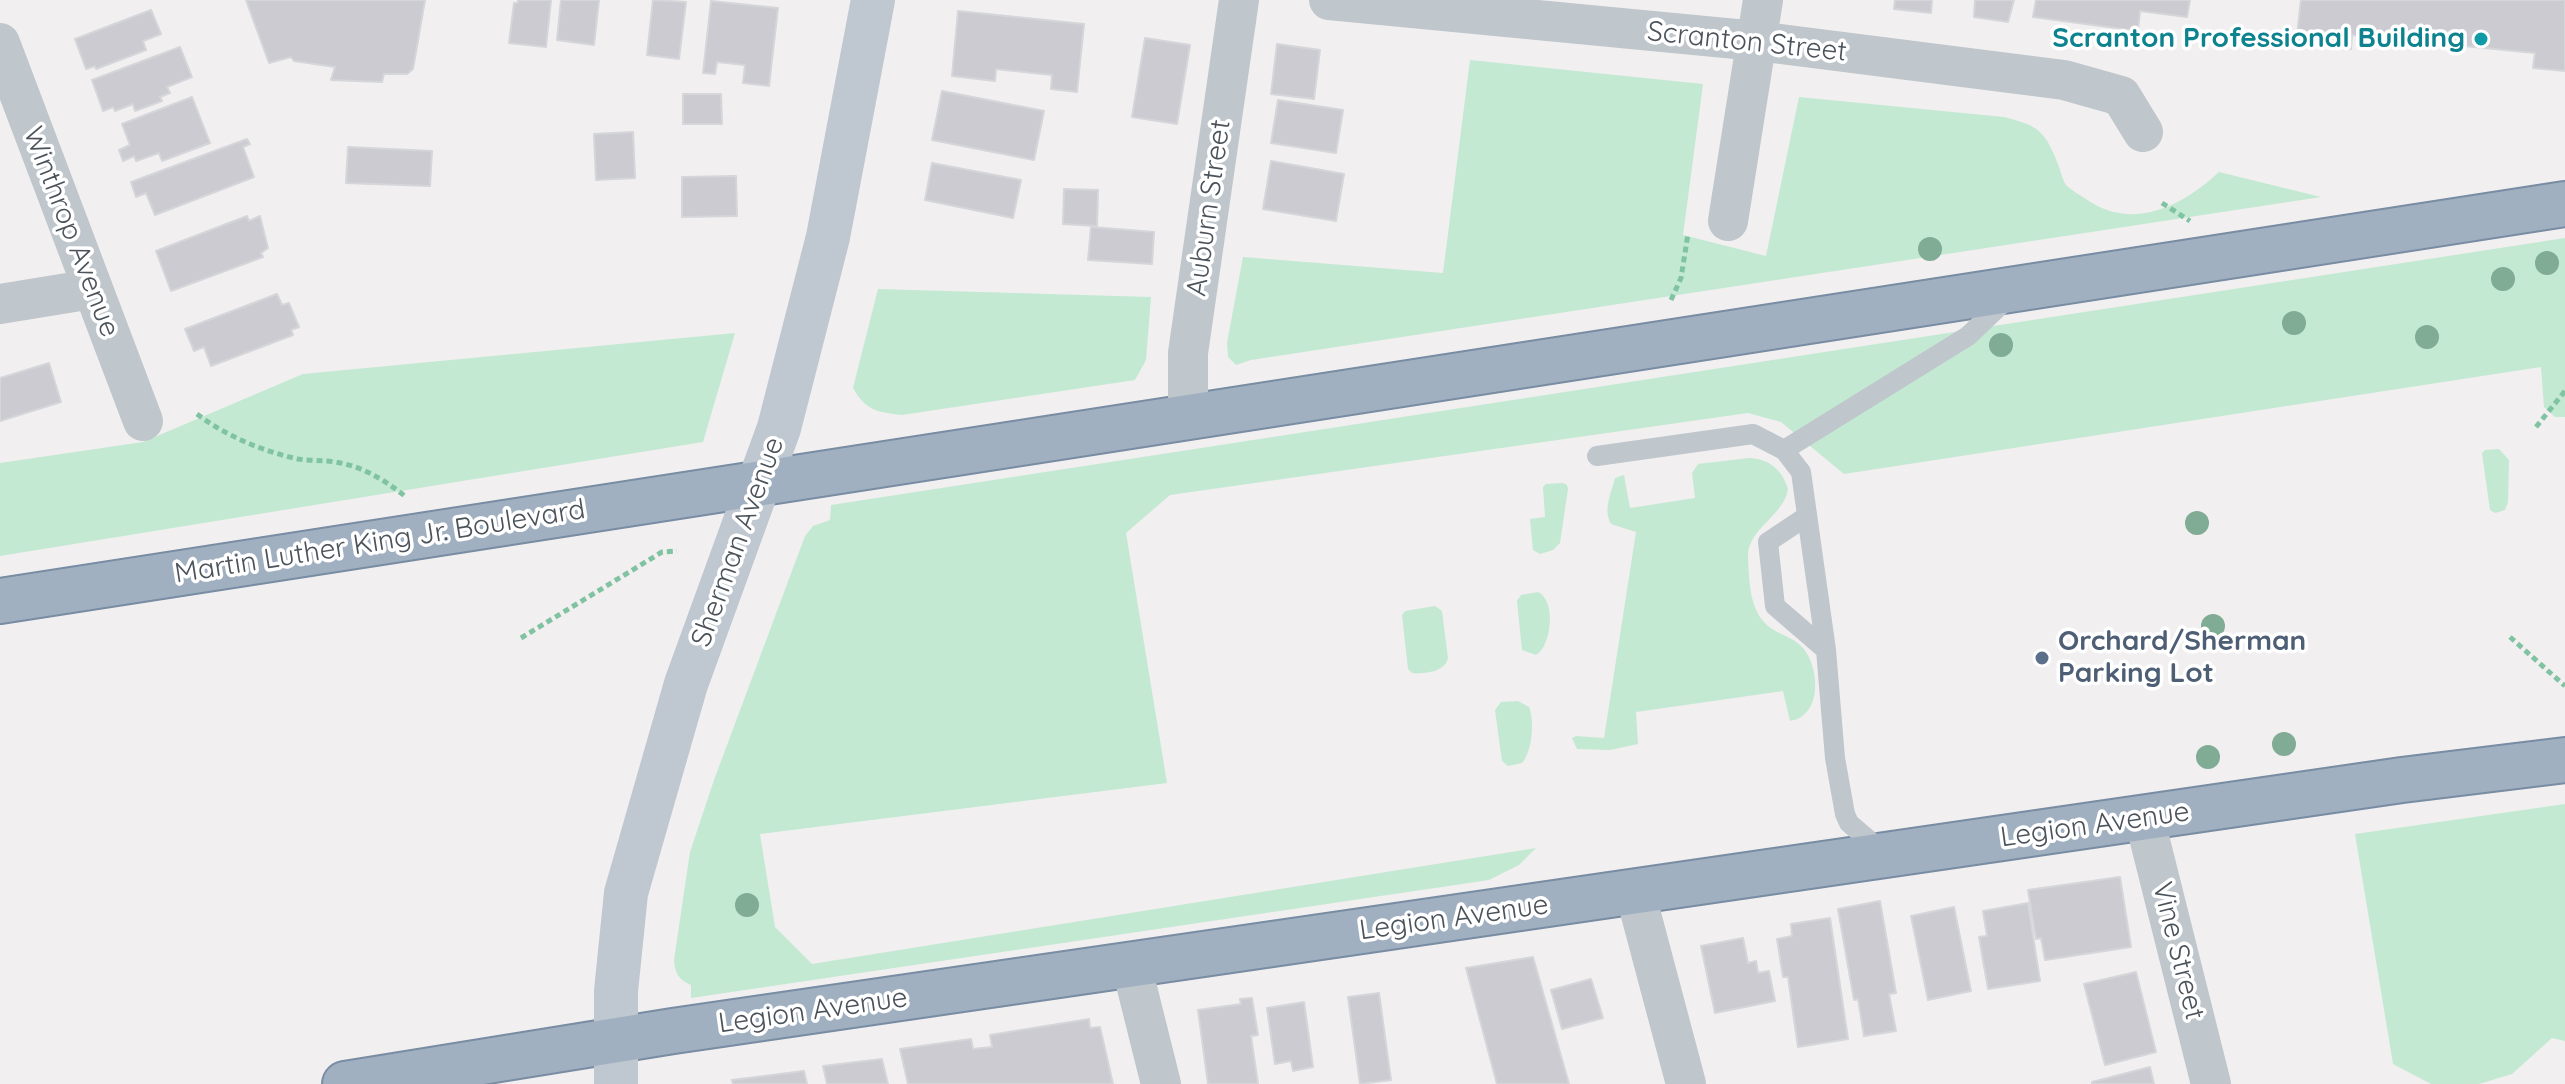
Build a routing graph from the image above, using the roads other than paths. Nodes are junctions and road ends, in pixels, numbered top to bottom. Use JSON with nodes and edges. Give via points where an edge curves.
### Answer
{"nodes":[{"id":1,"x":873,"y":0,"type":"edge"},
{"id":2,"x":1239,"y":0,"type":"edge"},
{"id":3,"x":1329,"y":0,"type":"edge"},
{"id":4,"x":1763,"y":0,"type":"edge"},
{"id":5,"x":1757,"y":41,"type":"junction"},
{"id":6,"x":0,"y":43,"type":"edge"},
{"id":7,"x":2143,"y":132,"type":"dead end"},
{"id":8,"x":2565,"y":204,"type":"edge"},
{"id":9,"x":1728,"y":221,"type":"dead end"},
{"id":10,"x":92,"y":289,"type":"junction"},
{"id":11,"x":2017,"y":290,"type":"junction"},
{"id":12,"x":0,"y":304,"type":"edge"},
{"id":13,"x":1188,"y":417,"type":"junction"},
{"id":14,"x":143,"y":421,"type":"dead end"},
{"id":15,"x":1784,"y":450,"type":"junction"},
{"id":16,"x":1597,"y":456,"type":"dead end"},
{"id":17,"x":760,"y":483,"type":"junction"},
{"id":18,"x":1807,"y":516,"type":"junction"},
{"id":19,"x":0,"y":601,"type":"edge"},
{"id":20,"x":1826,"y":650,"type":"junction"},
{"id":21,"x":2565,"y":760,"type":"edge"},
{"id":22,"x":2144,"y":817,"type":"junction"},
{"id":23,"x":1887,"y":855,"type":"junction"},
{"id":24,"x":1635,"y":892,"type":"junction"},
{"id":25,"x":1131,"y":964,"type":"junction"},
{"id":26,"x":616,"y":1040,"type":"junction"},
{"id":27,"x":345,"y":1084,"type":"edge"},
{"id":28,"x":616,"y":1084,"type":"edge"},
{"id":29,"x":1161,"y":1084,"type":"edge"},
{"id":30,"x":1686,"y":1084,"type":"edge"},
{"id":31,"x":2211,"y":1084,"type":"edge"}],
"edges":[{"from":1,"to":17,"type":"main road","name":"Sherman Avenue","via":[[828,237]]},
{"from":2,"to":13,"type":"street","name":"Auburn Street","via":[[1188,353]]},
{"from":3,"to":5,"type":"street","name":"Scranton Street"},
{"from":4,"to":5,"type":"street"},
{"from":5,"to":7,"type":"street","name":"Scranton Street","via":[[2064,80],[2121,96]]},
{"from":5,"to":9,"type":"street"},
{"from":6,"to":10,"type":"street","name":"Winthrop Avenue"},
{"from":8,"to":11,"type":"highway","name":"Martin Luther King Jr. Boulevard"},
{"from":10,"to":12,"type":"street"},
{"from":10,"to":14,"type":"street","name":"Winthrop Avenue"},
{"from":11,"to":13,"type":"highway","name":"Martin Luther King Jr. Boulevard"},
{"from":11,"to":15,"type":"lane","via":[[1968,336]]},
{"from":13,"to":17,"type":"highway","name":"Martin Luther King Jr. Boulevard"},
{"from":15,"to":16,"type":"lane","via":[[1753,434]]},
{"from":15,"to":18,"type":"lane","via":[[1801,472]]},
{"from":17,"to":19,"type":"highway","name":"Martin Luther King Jr. Boulevard"},
{"from":17,"to":26,"type":"main road","name":"Sherman Avenue","via":[[686,684],[626,893]]},
{"from":18,"to":20,"type":"lane"},
{"from":18,"to":20,"type":"lane","via":[[1768,542],[1775,606]]},
{"from":20,"to":23,"type":"lane","via":[[1845,814]]},
{"from":21,"to":22,"type":"highway","name":"Legion Avenue"},
{"from":22,"to":23,"type":"highway","name":"Legion Avenue"},
{"from":22,"to":31,"type":"street","name":"Vine Street"},
{"from":23,"to":24,"type":"highway","name":"Legion Avenue"},
{"from":24,"to":25,"type":"highway","name":"Legion Avenue"},
{"from":24,"to":30,"type":"street"},
{"from":25,"to":26,"type":"highway","name":"Legion Avenue"},
{"from":25,"to":29,"type":"street"},
{"from":26,"to":27,"type":"highway","name":"Legion Avenue"},
{"from":26,"to":28,"type":"main road","name":"Sherman Avenue"}]}
